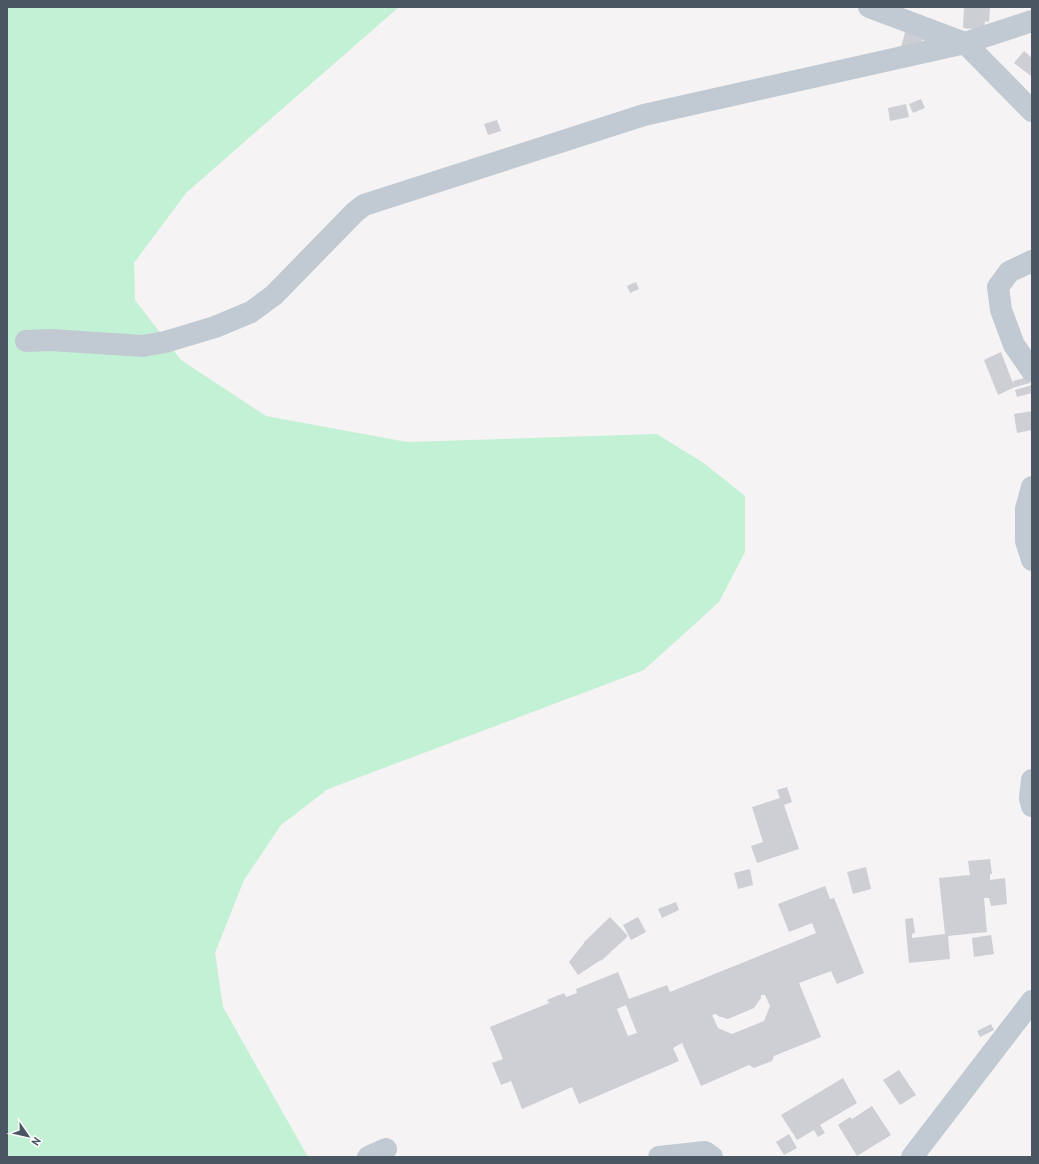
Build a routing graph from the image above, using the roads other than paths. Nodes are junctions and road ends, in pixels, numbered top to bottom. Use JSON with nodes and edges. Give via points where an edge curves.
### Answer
{"nodes":[{"id":1,"x":869,"y":7,"type":"edge"},
{"id":2,"x":1032,"y":21,"type":"edge"},
{"id":3,"x":965,"y":42,"type":"junction"},
{"id":4,"x":1032,"y":111,"type":"edge"},
{"id":5,"x":1032,"y":261,"type":"edge"},
{"id":6,"x":26,"y":341,"type":"dead end"},
{"id":7,"x":1032,"y":371,"type":"edge"},
{"id":8,"x":1032,"y":487,"type":"edge"},
{"id":9,"x":1032,"y":560,"type":"edge"},
{"id":10,"x":1032,"y":780,"type":"edge"},
{"id":11,"x":1032,"y":806,"type":"edge"},
{"id":12,"x":1032,"y":1000,"type":"edge"},
{"id":13,"x":659,"y":1157,"type":"edge"},
{"id":14,"x":712,"y":1157,"type":"edge"},
{"id":15,"x":912,"y":1157,"type":"edge"}],
"edges":[{"from":1,"to":3,"type":"street"},
{"from":2,"to":3,"type":"street"},
{"from":3,"to":4,"type":"street"},
{"from":3,"to":6,"type":"street","via":[[644,115],[364,205],[354,212],[274,295],[251,312],[215,327],[143,346],[51,340]]},
{"from":5,"to":7,"type":"street","via":[[1008,272],[998,288],[1001,310],[1014,345]]},
{"from":8,"to":9,"type":"street","via":[[1026,509],[1026,541]]},
{"from":10,"to":11,"type":"street"},
{"from":12,"to":15,"type":"street"},
{"from":13,"to":14,"type":"street","via":[[705,1152]]}]}
